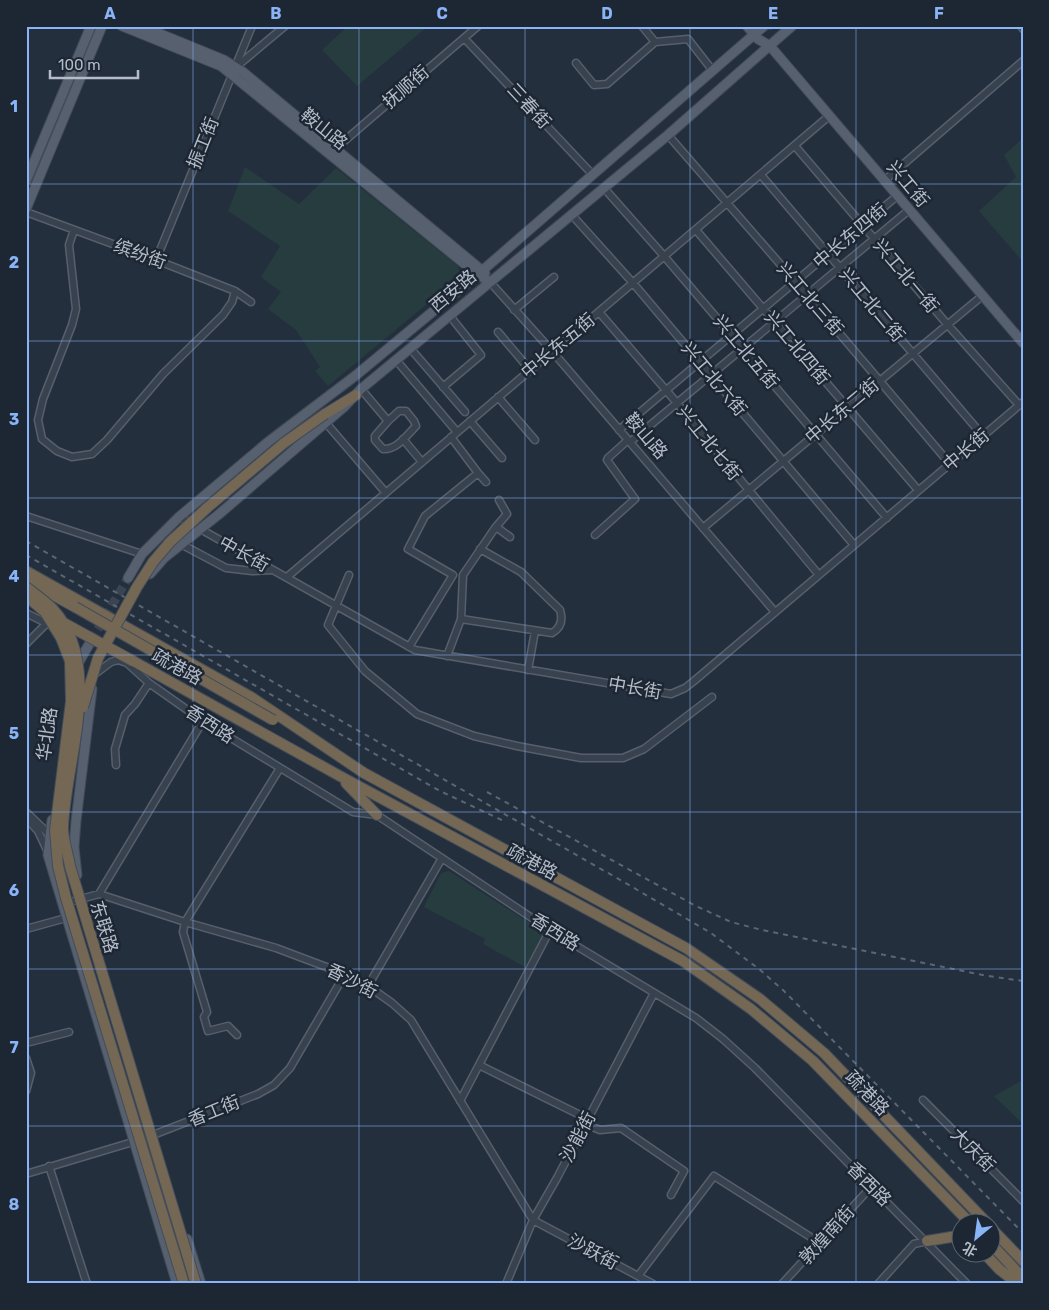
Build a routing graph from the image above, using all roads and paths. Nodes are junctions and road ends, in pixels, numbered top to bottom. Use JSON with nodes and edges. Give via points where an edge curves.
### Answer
{"nodes":[{"id":1,"x":91,"y":26,"type":"edge"},
{"id":2,"x":102,"y":26,"type":"edge"},
{"id":3,"x":122,"y":26,"type":"edge"},
{"id":4,"x":141,"y":26,"type":"edge"},
{"id":5,"x":252,"y":26,"type":"edge"},
{"id":6,"x":286,"y":26,"type":"edge"},
{"id":7,"x":642,"y":26,"type":"edge"},
{"id":8,"x":742,"y":26,"type":"edge"},
{"id":9,"x":747,"y":26,"type":"edge"},
{"id":10,"x":792,"y":26,"type":"edge"},
{"id":11,"x":476,"y":27,"type":"edge"},
{"id":12,"x":762,"y":27,"type":"edge"},
{"id":13,"x":754,"y":34,"type":"junction"},
{"id":14,"x":464,"y":38,"type":"junction"},
{"id":15,"x":656,"y":42,"type":"junction"},
{"id":16,"x":742,"y":45,"type":"junction"},
{"id":17,"x":770,"y":46,"type":"junction"},
{"id":18,"x":1023,"y":62,"type":"edge"},
{"id":19,"x":576,"y":63,"type":"dead end"},
{"id":20,"x":233,"y":71,"type":"junction"},
{"id":21,"x":713,"y":71,"type":"junction"},
{"id":22,"x":829,"y":116,"type":"junction"},
{"id":23,"x":668,"y":135,"type":"junction"},
{"id":24,"x":795,"y":146,"type":"junction"},
{"id":25,"x":335,"y":149,"type":"junction"},
{"id":26,"x":593,"y":175,"type":"junction"},
{"id":27,"x":761,"y":175,"type":"junction"},
{"id":28,"x":26,"y":181,"type":"edge"},
{"id":29,"x":884,"y":181,"type":"junction"},
{"id":30,"x":604,"y":188,"type":"junction"},
{"id":31,"x":897,"y":196,"type":"junction"},
{"id":32,"x":727,"y":203,"type":"junction"},
{"id":33,"x":909,"y":210,"type":"junction"},
{"id":34,"x":26,"y":211,"type":"edge"},
{"id":35,"x":571,"y":214,"type":"junction"},
{"id":36,"x":863,"y":225,"type":"junction"},
{"id":37,"x":74,"y":230,"type":"junction"},
{"id":38,"x":696,"y":230,"type":"junction"},
{"id":39,"x":874,"y":238,"type":"junction"},
{"id":40,"x":828,"y":254,"type":"junction"},
{"id":41,"x":664,"y":256,"type":"junction"},
{"id":42,"x":156,"y":260,"type":"junction"},
{"id":43,"x":840,"y":268,"type":"junction"},
{"id":44,"x":480,"y":272,"type":"junction"},
{"id":45,"x":554,"y":277,"type":"dead end"},
{"id":46,"x":490,"y":282,"type":"junction"},
{"id":47,"x":795,"y":282,"type":"junction"},
{"id":48,"x":633,"y":283,"type":"junction"},
{"id":49,"x":235,"y":291,"type":"junction"},
{"id":50,"x":807,"y":295,"type":"junction"},
{"id":51,"x":982,"y":296,"type":"junction"},
{"id":52,"x":251,"y":302,"type":"dead end"},
{"id":53,"x":763,"y":308,"type":"junction"},
{"id":54,"x":514,"y":310,"type":"junction"},
{"id":55,"x":599,"y":312,"type":"junction"},
{"id":56,"x":450,"y":316,"type":"junction"},
{"id":57,"x":775,"y":322,"type":"junction"},
{"id":58,"x":947,"y":324,"type":"junction"},
{"id":59,"x":498,"y":332,"type":"dead end"},
{"id":60,"x":731,"y":335,"type":"junction"},
{"id":61,"x":1023,"y":344,"type":"edge"},
{"id":62,"x":410,"y":348,"type":"junction"},
{"id":63,"x":743,"y":348,"type":"junction"},
{"id":64,"x":552,"y":351,"type":"junction"},
{"id":65,"x":913,"y":353,"type":"junction"},
{"id":66,"x":396,"y":360,"type":"junction"},
{"id":67,"x":700,"y":362,"type":"junction"},
{"id":68,"x":530,"y":370,"type":"junction"},
{"id":69,"x":711,"y":375,"type":"junction"},
{"id":70,"x":879,"y":380,"type":"junction"},
{"id":71,"x":443,"y":387,"type":"junction"},
{"id":72,"x":666,"y":390,"type":"junction"},
{"id":73,"x":358,"y":392,"type":"junction"},
{"id":74,"x":498,"y":397,"type":"junction"},
{"id":75,"x":677,"y":403,"type":"junction"},
{"id":76,"x":1021,"y":404,"type":"edge"},
{"id":77,"x":847,"y":408,"type":"junction"},
{"id":78,"x":465,"y":412,"type":"dead end"},
{"id":79,"x":325,"y":418,"type":"junction"},
{"id":80,"x":388,"y":420,"type":"junction"},
{"id":81,"x":470,"y":421,"type":"junction"},
{"id":82,"x":619,"y":430,"type":"junction"},
{"id":83,"x":457,"y":432,"type":"junction"},
{"id":84,"x":816,"y":434,"type":"junction"},
{"id":85,"x":983,"y":436,"type":"junction"},
{"id":86,"x":451,"y":437,"type":"junction"},
{"id":87,"x":403,"y":439,"type":"junction"},
{"id":88,"x":535,"y":440,"type":"dead end"},
{"id":89,"x":629,"y":441,"type":"junction"},
{"id":90,"x":502,"y":458,"type":"dead end"},
{"id":91,"x":783,"y":461,"type":"junction"},
{"id":92,"x":422,"y":462,"type":"junction"},
{"id":93,"x":950,"y":464,"type":"junction"},
{"id":94,"x":478,"y":473,"type":"junction"},
{"id":95,"x":486,"y":482,"type":"dead end"},
{"id":96,"x":748,"y":490,"type":"junction"},
{"id":97,"x":918,"y":490,"type":"junction"},
{"id":98,"x":386,"y":493,"type":"junction"},
{"id":99,"x":499,"y":500,"type":"dead end"},
{"id":100,"x":26,"y":516,"type":"edge"},
{"id":101,"x":179,"y":517,"type":"junction"},
{"id":102,"x":886,"y":518,"type":"junction"},
{"id":103,"x":495,"y":528,"type":"junction"},
{"id":104,"x":703,"y":528,"type":"junction"},
{"id":105,"x":200,"y":529,"type":"junction"},
{"id":106,"x":162,"y":534,"type":"junction"},
{"id":107,"x":595,"y":536,"type":"dead end"},
{"id":108,"x":510,"y":537,"type":"dead end"},
{"id":109,"x":182,"y":544,"type":"junction"},
{"id":110,"x":854,"y":545,"type":"junction"},
{"id":111,"x":192,"y":550,"type":"junction"},
{"id":112,"x":480,"y":550,"type":"junction"},
{"id":113,"x":172,"y":552,"type":"junction"},
{"id":114,"x":142,"y":554,"type":"junction"},
{"id":115,"x":274,"y":570,"type":"junction"},
{"id":116,"x":26,"y":571,"type":"edge"},
{"id":117,"x":349,"y":575,"type":"dead end"},
{"id":118,"x":820,"y":575,"type":"junction"},
{"id":119,"x":287,"y":577,"type":"junction"},
{"id":120,"x":128,"y":578,"type":"tunnel mouth"},
{"id":121,"x":26,"y":580,"type":"edge"},
{"id":122,"x":26,"y":587,"type":"edge"},
{"id":123,"x":141,"y":587,"type":"dead end"},
{"id":124,"x":26,"y":596,"type":"edge"},
{"id":125,"x":26,"y":602,"type":"edge"},
{"id":126,"x":335,"y":605,"type":"junction"},
{"id":127,"x":775,"y":612,"type":"junction"},
{"id":128,"x":26,"y":613,"type":"edge"},
{"id":129,"x":461,"y":619,"type":"junction"},
{"id":130,"x":47,"y":624,"type":"junction"},
{"id":131,"x":535,"y":630,"type":"junction"},
{"id":132,"x":91,"y":641,"type":"joint"},
{"id":133,"x":26,"y":644,"type":"edge"},
{"id":134,"x":409,"y":647,"type":"junction"},
{"id":135,"x":106,"y":652,"type":"dead end"},
{"id":136,"x":447,"y":656,"type":"junction"},
{"id":137,"x":528,"y":670,"type":"junction"},
{"id":138,"x":95,"y":674,"type":"junction"},
{"id":139,"x":149,"y":683,"type":"junction"},
{"id":140,"x":712,"y":697,"type":"dead end"},
{"id":141,"x":203,"y":721,"type":"junction"},
{"id":142,"x":77,"y":727,"type":"junction"},
{"id":143,"x":116,"y":765,"type":"dead end"},
{"id":144,"x":280,"y":768,"type":"junction"},
{"id":145,"x":364,"y":773,"type":"junction"},
{"id":146,"x":338,"y":775,"type":"junction"},
{"id":147,"x":26,"y":812,"type":"edge"},
{"id":148,"x":377,"y":815,"type":"junction"},
{"id":149,"x":26,"y":818,"type":"edge"},
{"id":150,"x":30,"y":827,"type":"edge"},
{"id":151,"x":50,"y":835,"type":"junction"},
{"id":152,"x":48,"y":855,"type":"junction"},
{"id":153,"x":442,"y":858,"type":"junction"},
{"id":154,"x":75,"y":865,"type":"junction"},
{"id":155,"x":99,"y":894,"type":"junction"},
{"id":156,"x":83,"y":898,"type":"junction"},
{"id":157,"x":62,"y":904,"type":"junction"},
{"id":158,"x":66,"y":918,"type":"junction"},
{"id":159,"x":185,"y":922,"type":"junction"},
{"id":160,"x":26,"y":929,"type":"edge"},
{"id":161,"x":550,"y":930,"type":"junction"},
{"id":162,"x":344,"y":974,"type":"junction"},
{"id":163,"x":368,"y":986,"type":"junction"},
{"id":164,"x":654,"y":993,"type":"junction"},
{"id":165,"x":69,"y":1032,"type":"dead end"},
{"id":166,"x":237,"y":1035,"type":"dead end"},
{"id":167,"x":26,"y":1043,"type":"edge"},
{"id":168,"x":26,"y":1058,"type":"edge"},
{"id":169,"x":479,"y":1065,"type":"junction"},
{"id":170,"x":26,"y":1091,"type":"edge"},
{"id":171,"x":923,"y":1100,"type":"dead end"},
{"id":172,"x":460,"y":1101,"type":"junction"},
{"id":173,"x":586,"y":1121,"type":"junction"},
{"id":174,"x":155,"y":1134,"type":"junction"},
{"id":175,"x":134,"y":1142,"type":"junction"},
{"id":176,"x":49,"y":1166,"type":"junction"},
{"id":177,"x":26,"y":1174,"type":"edge"},
{"id":178,"x":871,"y":1187,"type":"junction"},
{"id":179,"x":671,"y":1194,"type":"dead end"},
{"id":180,"x":1023,"y":1201,"type":"edge"},
{"id":181,"x":960,"y":1212,"type":"edge"},
{"id":182,"x":976,"y":1212,"type":"edge"},
{"id":183,"x":533,"y":1220,"type":"junction"},
{"id":184,"x":952,"y":1237,"type":"edge"},
{"id":185,"x":1002,"y":1239,"type":"edge"},
{"id":186,"x":927,"y":1241,"type":"junction"},
{"id":187,"x":820,"y":1243,"type":"junction"},
{"id":188,"x":1002,"y":1256,"type":"edge"},
{"id":189,"x":1023,"y":1261,"type":"edge"},
{"id":190,"x":992,"y":1262,"type":"edge"},
{"id":191,"x":638,"y":1276,"type":"junction"},
{"id":192,"x":1023,"y":1278,"type":"edge"},
{"id":193,"x":87,"y":1284,"type":"edge"},
{"id":194,"x":176,"y":1284,"type":"edge"},
{"id":195,"x":184,"y":1284,"type":"edge"},
{"id":196,"x":196,"y":1284,"type":"edge"},
{"id":197,"x":201,"y":1284,"type":"edge"},
{"id":198,"x":506,"y":1284,"type":"edge"},
{"id":199,"x":653,"y":1284,"type":"edge"},
{"id":200,"x":782,"y":1284,"type":"edge"},
{"id":201,"x":878,"y":1284,"type":"edge"},
{"id":202,"x":967,"y":1284,"type":"edge"},
{"id":203,"x":1018,"y":1284,"type":"edge"}],
"edges":[{"from":1,"to":28,"type":"main road"},
{"from":2,"to":34,"type":"main road"},
{"from":3,"to":20,"type":"main road","name":"鞍山路"},
{"from":4,"to":20,"type":"main road","name":"鞍山路","via":[[224,60]]},
{"from":5,"to":20,"type":"street","name":"振工街"},
{"from":6,"to":20,"type":"street"},
{"from":7,"to":15,"type":"street"},
{"from":8,"to":16,"type":"main road"},
{"from":9,"to":13,"type":"main road"},
{"from":10,"to":17,"type":"main road","name":"西安路"},
{"from":11,"to":14,"type":"street","name":"抚顺街"},
{"from":12,"to":13,"type":"main road","name":"西安路"},
{"from":12,"to":17,"type":"main road"},
{"from":13,"to":16,"type":"main road","name":"西安路"},
{"from":13,"to":17,"type":"main road"},
{"from":14,"to":25,"type":"street","name":"抚顺街"},
{"from":14,"to":26,"type":"street","name":"三春街"},
{"from":15,"to":19,"type":"street","via":[[607,84],[594,85]]},
{"from":15,"to":21,"type":"street","via":[[688,39]]},
{"from":16,"to":21,"type":"main road","name":"西安路"},
{"from":17,"to":22,"type":"main road","name":"兴工街"},
{"from":17,"to":23,"type":"main road","name":"西安路"},
{"from":18,"to":29,"type":"street","name":"中长东四街"},
{"from":20,"to":25,"type":"main road","name":"鞍山路","via":[[243,72]]},
{"from":20,"to":42,"type":"street","name":"振工街"},
{"from":20,"to":44,"type":"main road","name":"鞍山路"},
{"from":21,"to":26,"type":"main road","name":"西安路"},
{"from":22,"to":24,"type":"street","name":"中长东五街"},
{"from":22,"to":29,"type":"main road","name":"兴工街"},
{"from":23,"to":30,"type":"main road","name":"西安路"},
{"from":23,"to":32,"type":"street","name":"兴工北三街"},
{"from":24,"to":27,"type":"street","name":"中长东五街"},
{"from":24,"to":36,"type":"street","name":"兴工北一街"},
{"from":25,"to":44,"type":"main road","name":"鞍山路"},
{"from":26,"to":44,"type":"main road","name":"西安路"},
{"from":27,"to":32,"type":"street","name":"中长东五街"},
{"from":27,"to":40,"type":"street","name":"兴工北二街"},
{"from":29,"to":31,"type":"main road","name":"兴工街"},
{"from":30,"to":35,"type":"main road","name":"西安路"},
{"from":30,"to":41,"type":"street","name":"兴工北五街"},
{"from":31,"to":33,"type":"main road","name":"兴工街"},
{"from":31,"to":36,"type":"street","name":"中长东四街"},
{"from":32,"to":38,"type":"street","name":"中长东五街"},
{"from":32,"to":47,"type":"street","name":"兴工北三街"},
{"from":33,"to":39,"type":"street","name":"中长东四街"},
{"from":33,"to":51,"type":"main road","name":"兴工街"},
{"from":34,"to":37,"type":"street","name":"缤纷街"},
{"from":35,"to":46,"type":"main road","name":"西安路"},
{"from":35,"to":48,"type":"street","name":"兴工北六街"},
{"from":36,"to":39,"type":"street","name":"兴工北一街"},
{"from":36,"to":40,"type":"street","name":"中长东四街"},
{"from":37,"to":42,"type":"street","name":"缤纷街"},
{"from":37,"to":49,"type":"street","via":[[68,245],[76,309],[38,420],[42,439],[57,451],[72,457],[92,454],[107,440],[163,374],[222,316]]},
{"from":38,"to":41,"type":"street","name":"中长东五街"},
{"from":38,"to":53,"type":"street","name":"兴工北四街"},
{"from":39,"to":43,"type":"street","name":"中长东四街"},
{"from":39,"to":58,"type":"street","name":"兴工北一街"},
{"from":40,"to":43,"type":"street","name":"兴工北二街"},
{"from":40,"to":47,"type":"street","name":"中长东四街"},
{"from":41,"to":48,"type":"street","name":"中长东五街"},
{"from":41,"to":60,"type":"street","name":"兴工北五街"},
{"from":42,"to":49,"type":"street","name":"缤纷街"},
{"from":43,"to":50,"type":"street","name":"中长东四街"},
{"from":43,"to":65,"type":"street","name":"兴工北二街"},
{"from":44,"to":46,"type":"main road","name":"鞍山路"},
{"from":44,"to":101,"type":"main road","name":"西安路"},
{"from":45,"to":54,"type":"street"},
{"from":46,"to":54,"type":"street","name":"鞍山路"},
{"from":46,"to":56,"type":"main road","name":"西安路"},
{"from":47,"to":50,"type":"street","name":"兴工北三街"},
{"from":47,"to":53,"type":"street","name":"中长东四街"},
{"from":48,"to":55,"type":"street","name":"中长东五街"},
{"from":48,"to":67,"type":"street","name":"兴工北六街"},
{"from":49,"to":52,"type":"street","name":"缤纷街"},
{"from":50,"to":57,"type":"street","name":"中长东四街"},
{"from":50,"to":70,"type":"street","name":"兴工北三街"},
{"from":51,"to":58,"type":"street","name":"中长东二街"},
{"from":51,"to":61,"type":"main road","name":"兴工街"},
{"from":53,"to":57,"type":"street","name":"兴工北四街"},
{"from":53,"to":60,"type":"street","name":"中长东四街"},
{"from":54,"to":64,"type":"street","name":"鞍山路"},
{"from":55,"to":64,"type":"street","name":"中长东五街"},
{"from":55,"to":72,"type":"street","name":"兴工北七街"},
{"from":56,"to":62,"type":"main road","name":"西安路"},
{"from":56,"to":71,"type":"street","via":[[482,355]]},
{"from":57,"to":63,"type":"street","name":"中长东四街"},
{"from":57,"to":77,"type":"street","name":"兴工北四街"},
{"from":58,"to":65,"type":"street","name":"中长东二街"},
{"from":58,"to":76,"type":"street","name":"兴工北一街"},
{"from":59,"to":68,"type":"street"},
{"from":60,"to":63,"type":"street","name":"兴工北五街"},
{"from":60,"to":67,"type":"street","name":"中长东四街"},
{"from":62,"to":66,"type":"main road","name":"西安路"},
{"from":62,"to":71,"type":"street"},
{"from":63,"to":69,"type":"street","name":"中长东四街"},
{"from":63,"to":84,"type":"street","name":"兴工北五街"},
{"from":64,"to":68,"type":"street","name":"中长东五街"},
{"from":64,"to":82,"type":"street","name":"鞍山路"},
{"from":65,"to":70,"type":"street","name":"中长东二街"},
{"from":65,"to":85,"type":"street","name":"兴工北二街"},
{"from":66,"to":73,"type":"main road","name":"西安路"},
{"from":66,"to":83,"type":"street"},
{"from":67,"to":69,"type":"street","name":"兴工北六街"},
{"from":67,"to":72,"type":"street","name":"中长东四街"},
{"from":68,"to":74,"type":"street","name":"中长东五街"},
{"from":69,"to":75,"type":"street","name":"中长东四街"},
{"from":69,"to":91,"type":"street","name":"兴工北六街"},
{"from":70,"to":77,"type":"street","name":"中长东二街"},
{"from":70,"to":93,"type":"street","name":"兴工北三街"},
{"from":71,"to":78,"type":"street"},
{"from":72,"to":75,"type":"street","name":"兴工北七街"},
{"from":72,"to":82,"type":"street","name":"中长东四街"},
{"from":73,"to":79,"type":"highway"},
{"from":73,"to":80,"type":"street"},
{"from":74,"to":81,"type":"street","name":"中长东五街"},
{"from":74,"to":88,"type":"street"},
{"from":75,"to":89,"type":"street","name":"中长东四街"},
{"from":75,"to":96,"type":"street","name":"兴工北七街"},
{"from":76,"to":85,"type":"street","name":"中长街"},
{"from":77,"to":84,"type":"street","name":"中长东二街"},
{"from":77,"to":97,"type":"street","name":"兴工北四街"},
{"from":79,"to":98,"type":"street"},
{"from":79,"to":105,"type":"main road"},
{"from":79,"to":142,"type":"highway","bridge":true,"via":[[284,443],[208,507],[153,562],[98,658]]},
{"from":80,"to":87,"type":"street","via":[[399,411],[406,411],[414,420],[416,426]]},
{"from":80,"to":87,"type":"street","via":[[375,440],[383,449],[389,450]]},
{"from":81,"to":83,"type":"street","name":"中长东五街"},
{"from":81,"to":90,"type":"street"},
{"from":82,"to":89,"type":"street","name":"鞍山路"},
{"from":83,"to":86,"type":"street","name":"中长东五街"},
{"from":84,"to":91,"type":"street","name":"中长东二街"},
{"from":84,"to":102,"type":"street","name":"兴工北五街"},
{"from":85,"to":93,"type":"street","name":"中长街"},
{"from":86,"to":92,"type":"street","name":"中长东五街"},
{"from":86,"to":94,"type":"street"},
{"from":87,"to":92,"type":"street"},
{"from":89,"to":104,"type":"street","name":"鞍山路"},
{"from":89,"to":107,"type":"street","name":"中长东四街","via":[[607,460],[635,499]]},
{"from":91,"to":96,"type":"street","name":"中长东二街"},
{"from":91,"to":110,"type":"street","name":"兴工北六街"},
{"from":92,"to":98,"type":"street","name":"中长东五街"},
{"from":93,"to":97,"type":"street","name":"中长街"},
{"from":94,"to":95,"type":"street"},
{"from":94,"to":134,"type":"street","via":[[425,516],[408,549],[452,575]]},
{"from":96,"to":104,"type":"street","name":"中长东二街"},
{"from":96,"to":118,"type":"street","name":"兴工北七街"},
{"from":97,"to":102,"type":"street","name":"中长街"},
{"from":98,"to":119,"type":"street","name":"中长东五街"},
{"from":99,"to":103,"type":"street","via":[[507,514]]},
{"from":100,"to":114,"type":"street"},
{"from":101,"to":105,"type":"street","name":"中长街"},
{"from":101,"to":106,"type":"main road","name":"西安路"},
{"from":102,"to":110,"type":"street","name":"中长街"},
{"from":103,"to":108,"type":"street","via":[[500,528]]},
{"from":103,"to":112,"type":"street"},
{"from":104,"to":127,"type":"street","name":"鞍山路"},
{"from":105,"to":109,"type":"main road"},
{"from":105,"to":115,"type":"street","name":"中长街"},
{"from":106,"to":109,"type":"street"},
{"from":106,"to":114,"type":"main road","name":"西安路"},
{"from":109,"to":111,"type":"street"},
{"from":109,"to":113,"type":"main road"},
{"from":110,"to":118,"type":"street","name":"中长街"},
{"from":111,"to":113,"type":"street"},
{"from":111,"to":115,"type":"street","via":[[226,568]]},
{"from":112,"to":129,"type":"street","via":[[462,575]]},
{"from":112,"to":131,"type":"street","via":[[521,572],[560,610],[562,622],[557,630],[552,633]]},
{"from":113,"to":123,"type":"main road","via":[[156,566]]},
{"from":114,"to":120,"type":"main road","name":"西安路"},
{"from":115,"to":119,"type":"street","name":"中长街"},
{"from":116,"to":145,"type":"highway","via":[[251,696]]},
{"from":117,"to":126,"type":"street"},
{"from":118,"to":127,"type":"street","name":"中长街"},
{"from":119,"to":126,"type":"street","name":"中长街"},
{"from":121,"to":145,"type":"highway","bridge":true},
{"from":122,"to":142,"type":"highway","name":"东联路","bridge":true,"via":[[52,608],[62,621],[74,649],[79,683]]},
{"from":124,"to":195,"type":"highway","name":"东联路","bridge":true,"via":[[45,612],[70,661],[72,701],[55,830],[58,866]]},
{"from":125,"to":146,"type":"highway","name":"疏港路","bridge":true},
{"from":126,"to":134,"type":"street","name":"中长街"},
{"from":126,"to":140,"type":"street","via":[[328,626],[365,671],[417,714],[474,736],[581,758],[623,758],[644,749]]},
{"from":127,"to":137,"type":"street","name":"中长街","via":[[685,688],[671,694]]},
{"from":128,"to":130,"type":"street"},
{"from":129,"to":131,"type":"street"},
{"from":129,"to":136,"type":"street"},
{"from":130,"to":132,"type":"street"},
{"from":130,"to":133,"type":"street"},
{"from":131,"to":137,"type":"street"},
{"from":132,"to":151,"type":"main road","name":"华北路","via":[[75,669],[70,690]]},
{"from":134,"to":136,"type":"street","name":"中长街"},
{"from":135,"to":138,"type":"main road"},
{"from":136,"to":137,"type":"street","name":"中长街"},
{"from":138,"to":139,"type":"street","name":"香西路","via":[[118,660],[127,663]]},
{"from":138,"to":154,"type":"main road","via":[[76,821]]},
{"from":139,"to":141,"type":"street","name":"香西路"},
{"from":139,"to":143,"type":"street","via":[[125,715],[115,749]]},
{"from":141,"to":144,"type":"street","name":"香西路"},
{"from":141,"to":155,"type":"street"},
{"from":142,"to":196,"type":"highway","name":"东联路","bridge":true,"via":[[63,830],[70,866]]},
{"from":144,"to":148,"type":"street","name":"香西路","via":[[354,812]]},
{"from":144,"to":159,"type":"street"},
{"from":145,"to":182,"type":"highway","via":[[686,948],[760,999],[824,1053]]},
{"from":146,"to":148,"type":"highway"},
{"from":146,"to":181,"type":"highway","name":"疏港路","via":[[683,961],[752,1009],[813,1061]]},
{"from":147,"to":151,"type":"street"},
{"from":148,"to":153,"type":"street","name":"香西路"},
{"from":149,"to":150,"type":"street"},
{"from":150,"to":152,"type":"street","via":[[43,838]]},
{"from":151,"to":152,"type":"main road","name":"华北路"},
{"from":151,"to":154,"type":"street"},
{"from":152,"to":157,"type":"main road"},
{"from":153,"to":161,"type":"street","name":"香西路"},
{"from":153,"to":163,"type":"street"},
{"from":154,"to":156,"type":"main road"},
{"from":155,"to":156,"type":"street"},
{"from":155,"to":159,"type":"street","name":"香沙街"},
{"from":156,"to":157,"type":"street"},
{"from":156,"to":174,"type":"main road"},
{"from":157,"to":158,"type":"main road"},
{"from":158,"to":160,"type":"street"},
{"from":158,"to":175,"type":"main road"},
{"from":159,"to":162,"type":"street","name":"香沙街","via":[[276,948]]},
{"from":159,"to":166,"type":"street","via":[[183,932],[207,1012],[204,1017],[208,1031],[228,1026]]},
{"from":161,"to":164,"type":"street","name":"香西路"},
{"from":161,"to":169,"type":"street"},
{"from":162,"to":163,"type":"street","name":"香沙街"},
{"from":162,"to":174,"type":"street","name":"香工街","via":[[290,1068],[274,1085]]},
{"from":163,"to":172,"type":"street","name":"香沙街","via":[[411,1020]]},
{"from":164,"to":173,"type":"street","name":"沙能街"},
{"from":164,"to":178,"type":"street","name":"香西路","via":[[723,1039]]},
{"from":165,"to":167,"type":"street"},
{"from":168,"to":170,"type":"street","via":[[31,1073]]},
{"from":169,"to":172,"type":"street"},
{"from":169,"to":173,"type":"street"},
{"from":171,"to":180,"type":"street","name":"大庆街"},
{"from":172,"to":183,"type":"street","name":"香沙街"},
{"from":173,"to":179,"type":"street","via":[[600,1130],[621,1128],[684,1171]]},
{"from":173,"to":183,"type":"street","name":"沙能街"},
{"from":174,"to":175,"type":"street","name":"香工街"},
{"from":174,"to":197,"type":"main road"},
{"from":175,"to":176,"type":"street","name":"香工街"},
{"from":175,"to":194,"type":"main road"},
{"from":176,"to":177,"type":"street","name":"香工街"},
{"from":176,"to":193,"type":"street"},
{"from":178,"to":186,"type":"street","name":"香西路"},
{"from":178,"to":187,"type":"street","name":"敦煌南街"},
{"from":183,"to":191,"type":"street","name":"沙跃街"},
{"from":183,"to":198,"type":"street","name":"沙能街"},
{"from":184,"to":186,"type":"highway"},
{"from":185,"to":189,"type":"highway"},
{"from":186,"to":201,"type":"street","via":[[914,1244]]},
{"from":186,"to":202,"type":"street","name":"香西路"},
{"from":187,"to":191,"type":"street","via":[[714,1176]]},
{"from":187,"to":200,"type":"street","name":"敦煌南街"},
{"from":188,"to":192,"type":"highway"},
{"from":190,"to":203,"type":"highway"},
{"from":191,"to":199,"type":"street","name":"沙跃街"}]}
